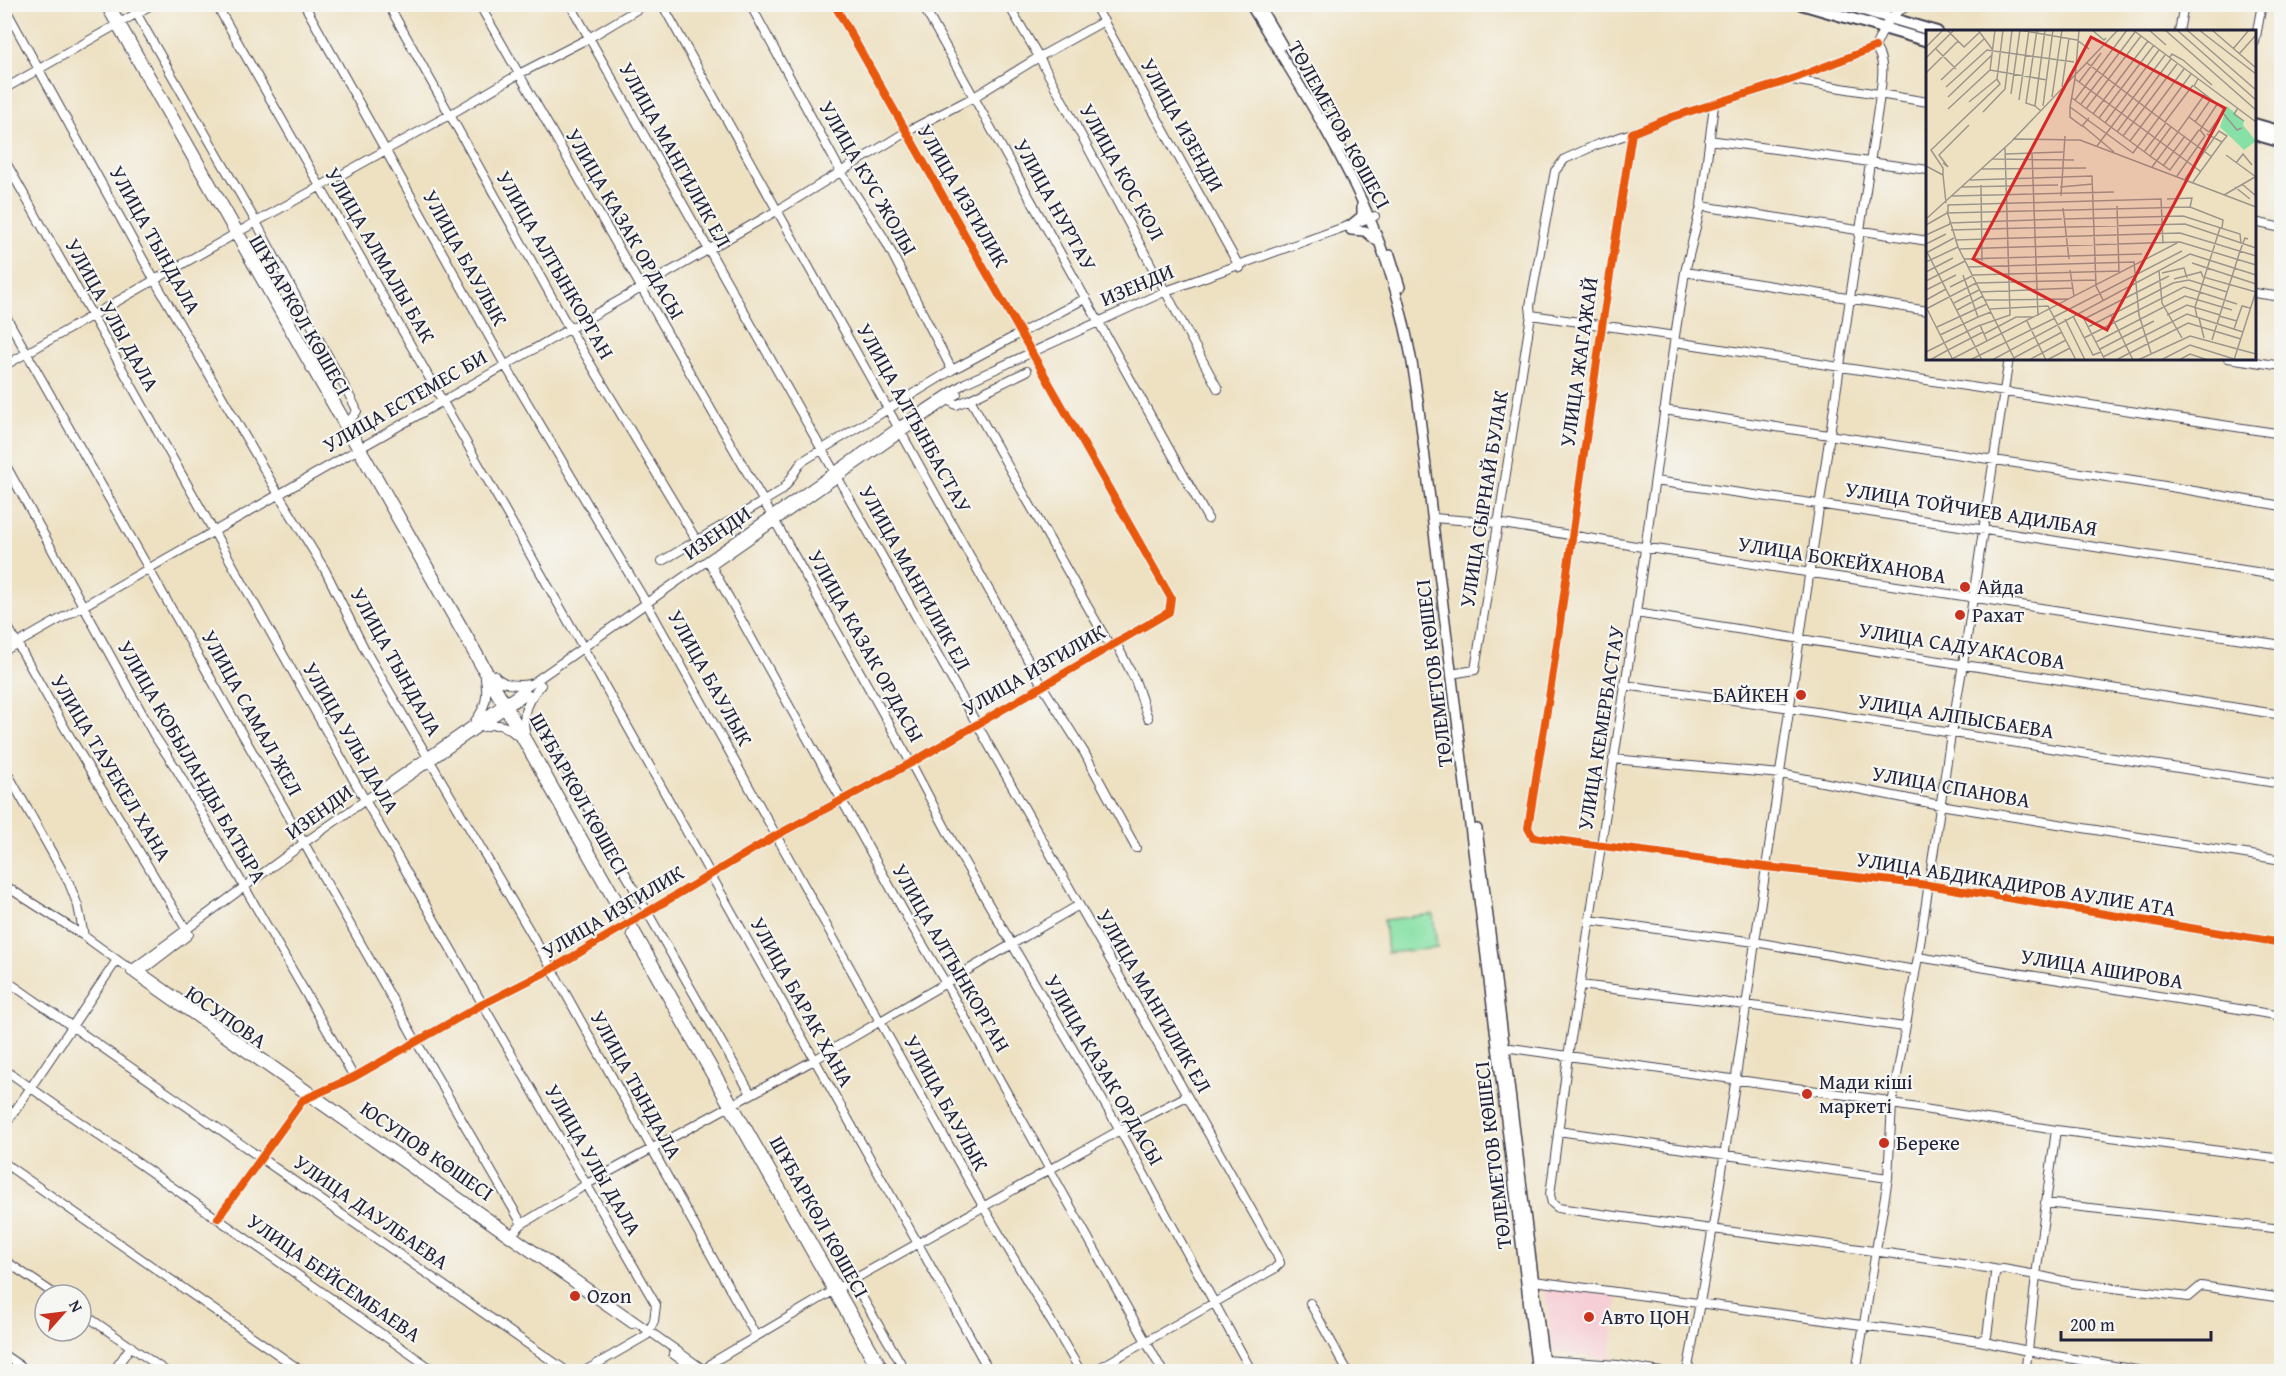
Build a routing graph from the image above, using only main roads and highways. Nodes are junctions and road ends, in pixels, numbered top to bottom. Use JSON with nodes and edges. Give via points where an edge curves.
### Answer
{"nodes":[{"id":1,"x":1250,"y":4,"type":"edge"},
{"id":2,"x":1258,"y":4,"type":"edge"},
{"id":3,"x":1801,"y":4,"type":"edge"},
{"id":4,"x":1843,"y":4,"type":"edge"},
{"id":5,"x":1930,"y":30,"type":"edge"},
{"id":6,"x":1926,"y":40,"type":"edge"},
{"id":7,"x":2256,"y":125,"type":"edge"},
{"id":8,"x":2282,"y":132,"type":"edge"},
{"id":9,"x":2256,"y":135,"type":"edge"},
{"id":10,"x":2282,"y":142,"type":"edge"},
{"id":11,"x":1360,"y":196,"type":"junction"},
{"id":12,"x":1373,"y":220,"type":"junction"},
{"id":13,"x":1380,"y":244,"type":"junction"},
{"id":14,"x":1436,"y":518,"type":"junction"},
{"id":15,"x":1502,"y":1049,"type":"junction"},
{"id":16,"x":1524,"y":1263,"type":"junction"},
{"id":17,"x":1534,"y":1281,"type":"junction"},
{"id":18,"x":1537,"y":1371,"type":"edge"},
{"id":19,"x":1545,"y":1371,"type":"edge"}],
"edges":[{"from":1,"to":11,"type":"main road","name":"ТӨЛЕМЕТОВ КӨШЕСІ"},
{"from":2,"to":12,"type":"main road","name":"ТӨЛЕМЕТОВ КӨШЕСІ","via":[[1332,129]]},
{"from":3,"to":6,"type":"highway"},
{"from":4,"to":5,"type":"highway"},
{"from":7,"to":8,"type":"highway"},
{"from":9,"to":10,"type":"highway"},
{"from":11,"to":12,"type":"main road","name":"ТӨЛЕМЕТОВ КӨШЕСІ"},
{"from":11,"to":13,"type":"main road","via":[[1363,211],[1351,228],[1365,231]]},
{"from":12,"to":13,"type":"main road","name":"ТӨЛЕМЕТОВ КӨШЕСІ"},
{"from":12,"to":14,"type":"main road","name":"ТӨЛЕМЕТОВ КӨШЕСІ","via":[[1395,271],[1416,348]]},
{"from":13,"to":14,"type":"main road","name":"ТӨЛЕМЕТОВ КӨШЕСІ","via":[[1410,348]]},
{"from":14,"to":15,"type":"main road","name":"ТӨЛЕМЕТОВ КӨШЕСІ"},
{"from":14,"to":15,"type":"main road","name":"ТӨЛЕМЕТОВ КӨШЕСІ"},
{"from":15,"to":16,"type":"main road","name":"ТӨЛЕМЕТОВ КӨШЕСІ"},
{"from":15,"to":17,"type":"main road","name":"ТӨЛЕМЕТОВ КӨШЕСІ"},
{"from":16,"to":17,"type":"main road"},
{"from":16,"to":18,"type":"main road","name":"ТӨЛЕМЕТОВ КӨШЕСІ"},
{"from":17,"to":19,"type":"main road","name":"ТӨЛЕМЕТОВ КӨШЕСІ"}]}
